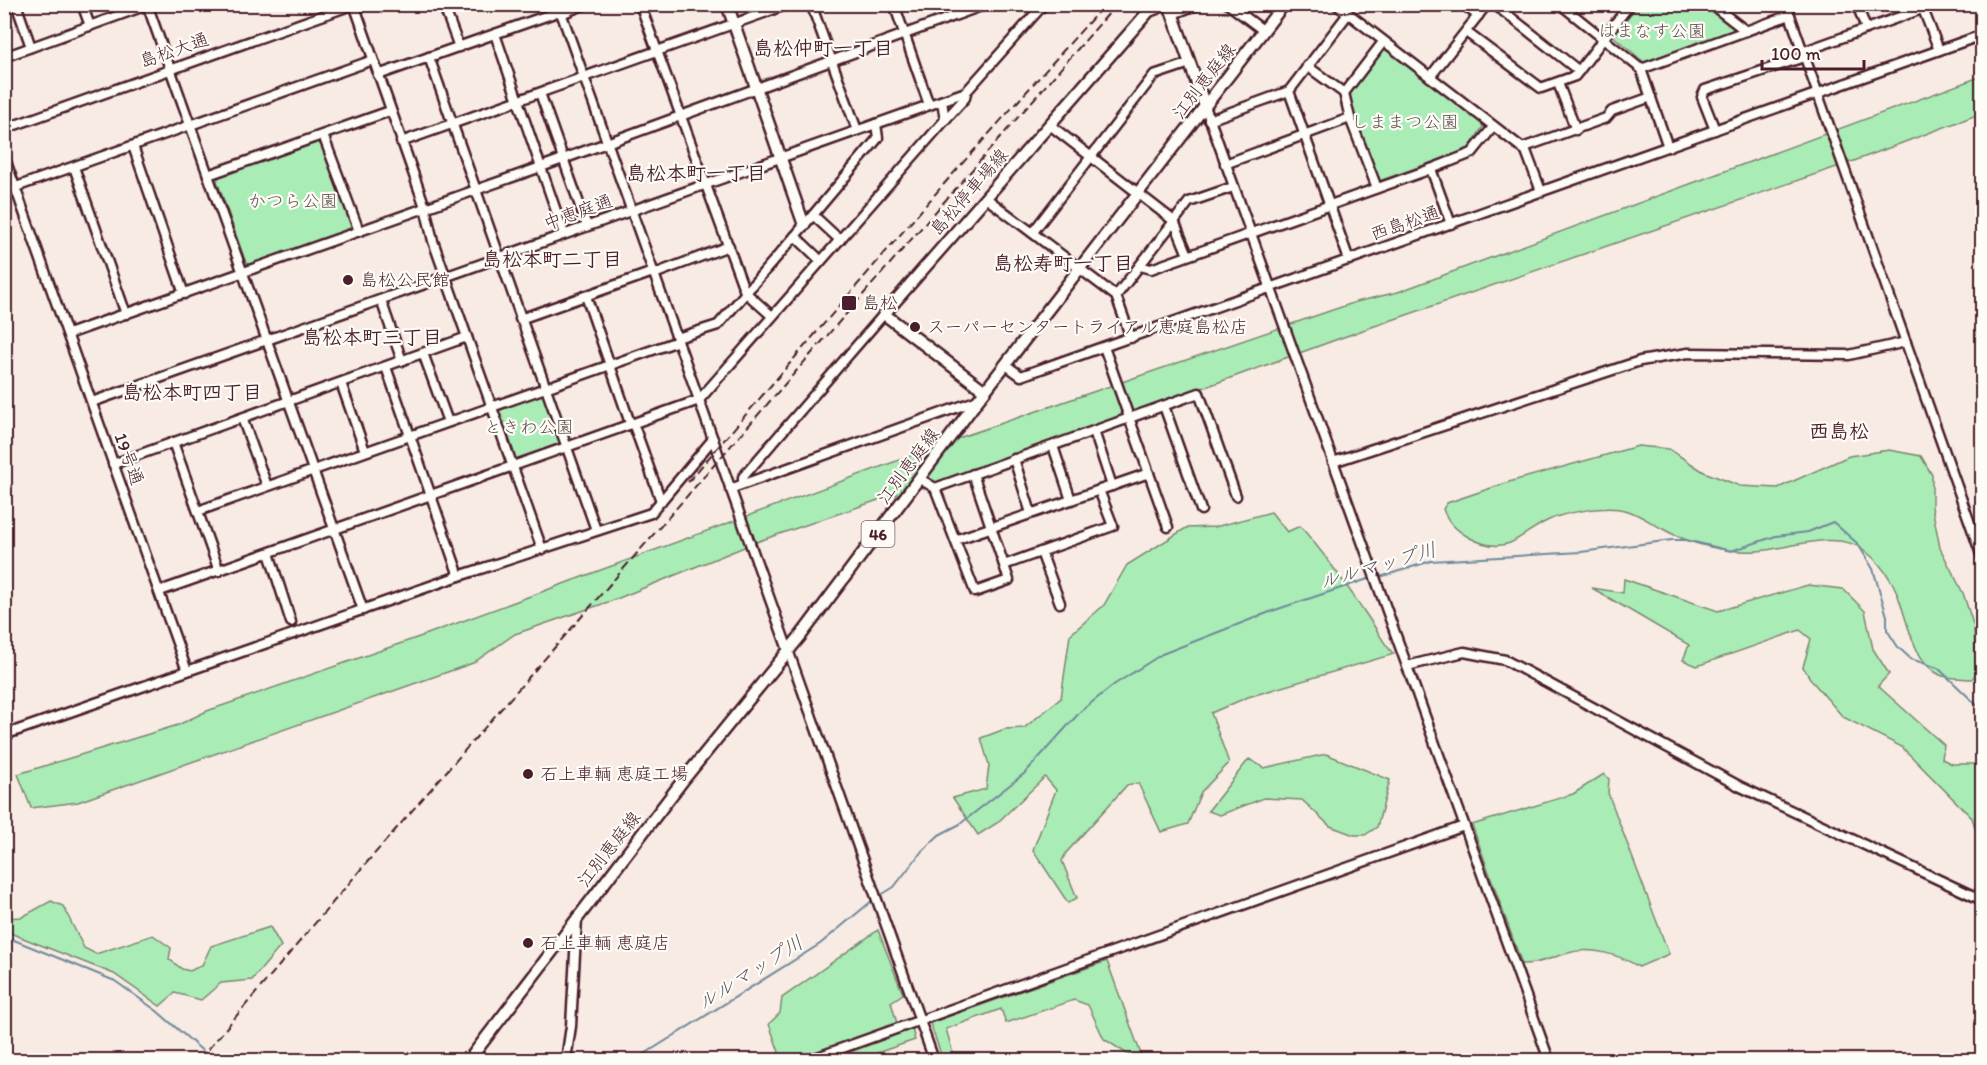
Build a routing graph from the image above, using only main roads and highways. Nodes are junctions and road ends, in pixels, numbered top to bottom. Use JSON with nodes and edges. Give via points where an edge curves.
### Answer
{"nodes":[{"id":1,"x":727,"y":4,"type":"edge"},
{"id":2,"x":1284,"y":4,"type":"edge"},
{"id":3,"x":1170,"y":8,"type":"edge"},
{"id":4,"x":1205,"y":106,"type":"junction"},
{"id":5,"x":804,"y":225,"type":"road end"},
{"id":6,"x":985,"y":391,"type":"junction"},
{"id":7,"x":469,"y":1060,"type":"edge"}],
"edges":[{"from":1,"to":5,"type":"main road"},
{"from":2,"to":4,"type":"main road","name":"江別恵庭線","number":"46"},
{"from":3,"to":4,"type":"main road"},
{"from":3,"to":6,"type":"main road","name":"島松停車場線","via":[[1149,11],[884,314]]},
{"from":4,"to":6,"type":"main road","name":"江別恵庭線","number":"46"},
{"from":6,"to":7,"type":"main road","name":"江別恵庭線","number":"46"}]}
